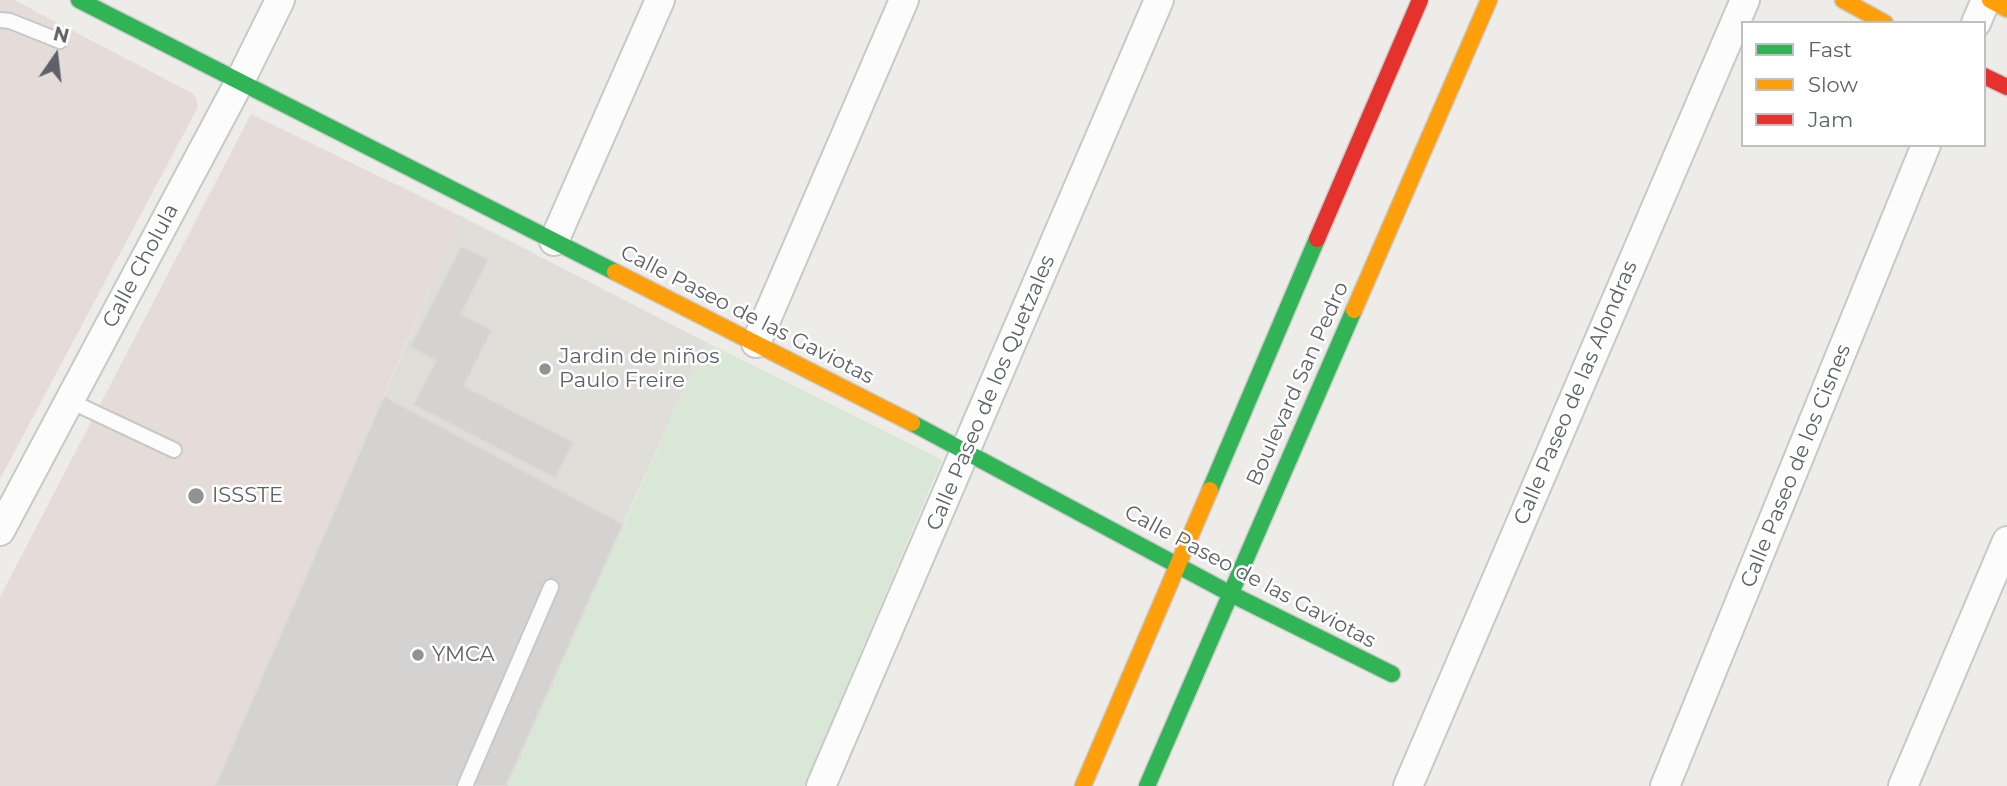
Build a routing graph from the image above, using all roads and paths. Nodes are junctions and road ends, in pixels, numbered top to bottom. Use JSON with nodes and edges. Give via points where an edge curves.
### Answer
{"nodes":[{"id":1,"x":79,"y":0,"type":"edge"},
{"id":2,"x":280,"y":0,"type":"edge"},
{"id":3,"x":660,"y":0,"type":"edge"},
{"id":4,"x":904,"y":0,"type":"edge"},
{"id":5,"x":1159,"y":0,"type":"edge"},
{"id":6,"x":1420,"y":0,"type":"edge"},
{"id":7,"x":1489,"y":0,"type":"edge"},
{"id":8,"x":1745,"y":0,"type":"edge"},
{"id":9,"x":1843,"y":0,"type":"edge"},
{"id":10,"x":1988,"y":0,"type":"edge"},
{"id":11,"x":2007,"y":9,"type":"edge"},
{"id":12,"x":0,"y":20,"type":"edge"},
{"id":13,"x":1881,"y":21,"type":"edge"},
{"id":14,"x":1977,"y":21,"type":"edge"},
{"id":15,"x":60,"y":41,"type":"dead end"},
{"id":16,"x":1986,"y":77,"type":"edge"},
{"id":17,"x":240,"y":81,"type":"junction"},
{"id":18,"x":2007,"y":87,"type":"edge"},
{"id":19,"x":1925,"y":147,"type":"edge"},
{"id":20,"x":554,"y":241,"type":"junction"},
{"id":21,"x":756,"y":343,"type":"junction"},
{"id":22,"x":70,"y":401,"type":"junction"},
{"id":23,"x":174,"y":450,"type":"dead end"},
{"id":24,"x":967,"y":451,"type":"junction"},
{"id":25,"x":0,"y":531,"type":"edge"},
{"id":26,"x":2007,"y":541,"type":"edge"},
{"id":27,"x":1177,"y":563,"type":"junction"},
{"id":28,"x":551,"y":587,"type":"dead end"},
{"id":29,"x":1230,"y":593,"type":"junction"},
{"id":30,"x":1392,"y":674,"type":"dead end"},
{"id":31,"x":465,"y":786,"type":"edge"},
{"id":32,"x":821,"y":786,"type":"edge"},
{"id":33,"x":1083,"y":786,"type":"edge"},
{"id":34,"x":1147,"y":786,"type":"edge"},
{"id":35,"x":1408,"y":786,"type":"edge"},
{"id":36,"x":1665,"y":786,"type":"edge"},
{"id":37,"x":1903,"y":786,"type":"edge"}],
"edges":[{"from":1,"to":17,"type":"street","name":"Calle Paseo de las Gaviotas"},
{"from":2,"to":17,"type":"street","name":"Calle Cholula"},
{"from":3,"to":20,"type":"street"},
{"from":4,"to":21,"type":"street"},
{"from":5,"to":24,"type":"street","name":"Calle Paseo de los Quetzales"},
{"from":6,"to":27,"type":"street","name":"Boulevard San Pedro"},
{"from":7,"to":29,"type":"street","name":"Boulevard San Pedro"},
{"from":8,"to":35,"type":"street","name":"Calle Paseo de las Alondras"},
{"from":9,"to":13,"type":"street"},
{"from":10,"to":11,"type":"street"},
{"from":10,"to":14,"type":"street"},
{"from":12,"to":15,"type":"lane"},
{"from":16,"to":18,"type":"street"},
{"from":17,"to":20,"type":"street","name":"Calle Paseo de las Gaviotas"},
{"from":17,"to":22,"type":"street","name":"Calle Cholula"},
{"from":19,"to":36,"type":"street","name":"Calle Paseo de los Cisnes"},
{"from":20,"to":21,"type":"street","name":"Calle Paseo de las Gaviotas"},
{"from":21,"to":24,"type":"street","name":"Calle Paseo de las Gaviotas"},
{"from":22,"to":23,"type":"lane"},
{"from":22,"to":25,"type":"street","name":"Calle Cholula"},
{"from":24,"to":27,"type":"street","name":"Calle Paseo de las Gaviotas"},
{"from":24,"to":32,"type":"street","name":"Calle Paseo de los Quetzales"},
{"from":26,"to":37,"type":"street"},
{"from":27,"to":29,"type":"street","name":"Calle Paseo de las Gaviotas"},
{"from":27,"to":33,"type":"street","name":"Boulevard San Pedro"},
{"from":28,"to":31,"type":"lane"},
{"from":29,"to":30,"type":"street","name":"Calle Paseo de las Gaviotas"},
{"from":29,"to":34,"type":"street","name":"Boulevard San Pedro"}]}
